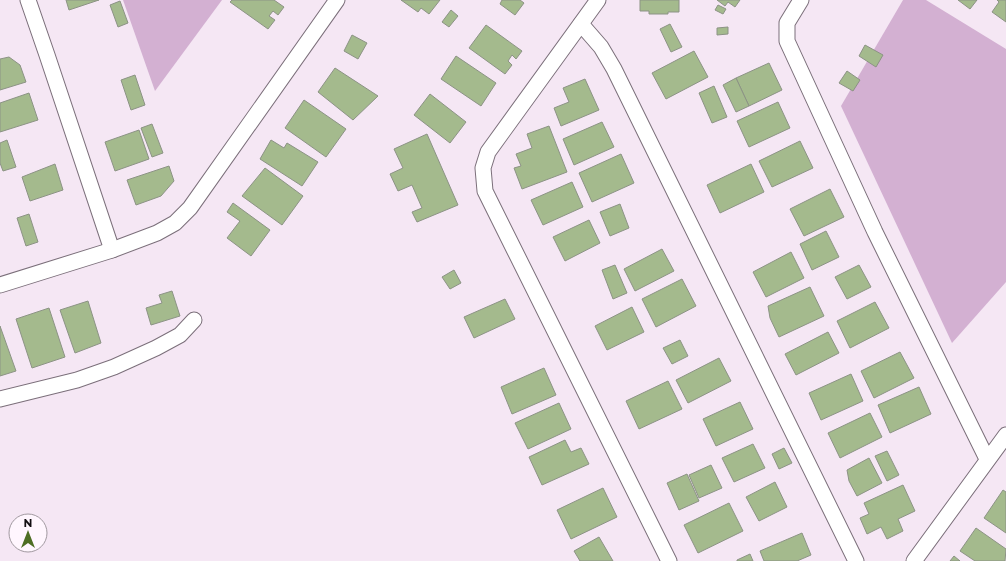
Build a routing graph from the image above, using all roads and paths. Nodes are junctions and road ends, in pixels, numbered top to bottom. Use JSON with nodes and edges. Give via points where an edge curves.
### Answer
{"nodes":[{"id":1,"x":28,"y":0,"type":"edge"},
{"id":2,"x":336,"y":0,"type":"edge"},
{"id":3,"x":598,"y":0,"type":"edge"},
{"id":4,"x":801,"y":0,"type":"edge"},
{"id":5,"x":581,"y":24,"type":"junction"},
{"id":6,"x":112,"y":250,"type":"junction"},
{"id":7,"x":0,"y":285,"type":"edge"},
{"id":8,"x":194,"y":320,"type":"dead end"},
{"id":9,"x":0,"y":399,"type":"edge"},
{"id":10,"x":1006,"y":435,"type":"edge"},
{"id":11,"x":987,"y":459,"type":"junction"},
{"id":12,"x":668,"y":561,"type":"edge"},
{"id":13,"x":856,"y":561,"type":"edge"},
{"id":14,"x":914,"y":561,"type":"edge"}],
"edges":[{"from":1,"to":6,"type":"street"},
{"from":2,"to":6,"type":"street","via":[[190,208],[175,223],[157,233]]},
{"from":3,"to":5,"type":"street"},
{"from":4,"to":11,"type":"street","via":[[787,23],[787,41],[875,232]]},
{"from":5,"to":12,"type":"street","via":[[488,152],[483,168],[485,192]]},
{"from":5,"to":13,"type":"street","via":[[601,47],[614,69]]},
{"from":6,"to":7,"type":"street"},
{"from":8,"to":9,"type":"street","via":[[180,335],[114,367],[77,380]]},
{"from":10,"to":11,"type":"street"},
{"from":11,"to":14,"type":"street"}]}
